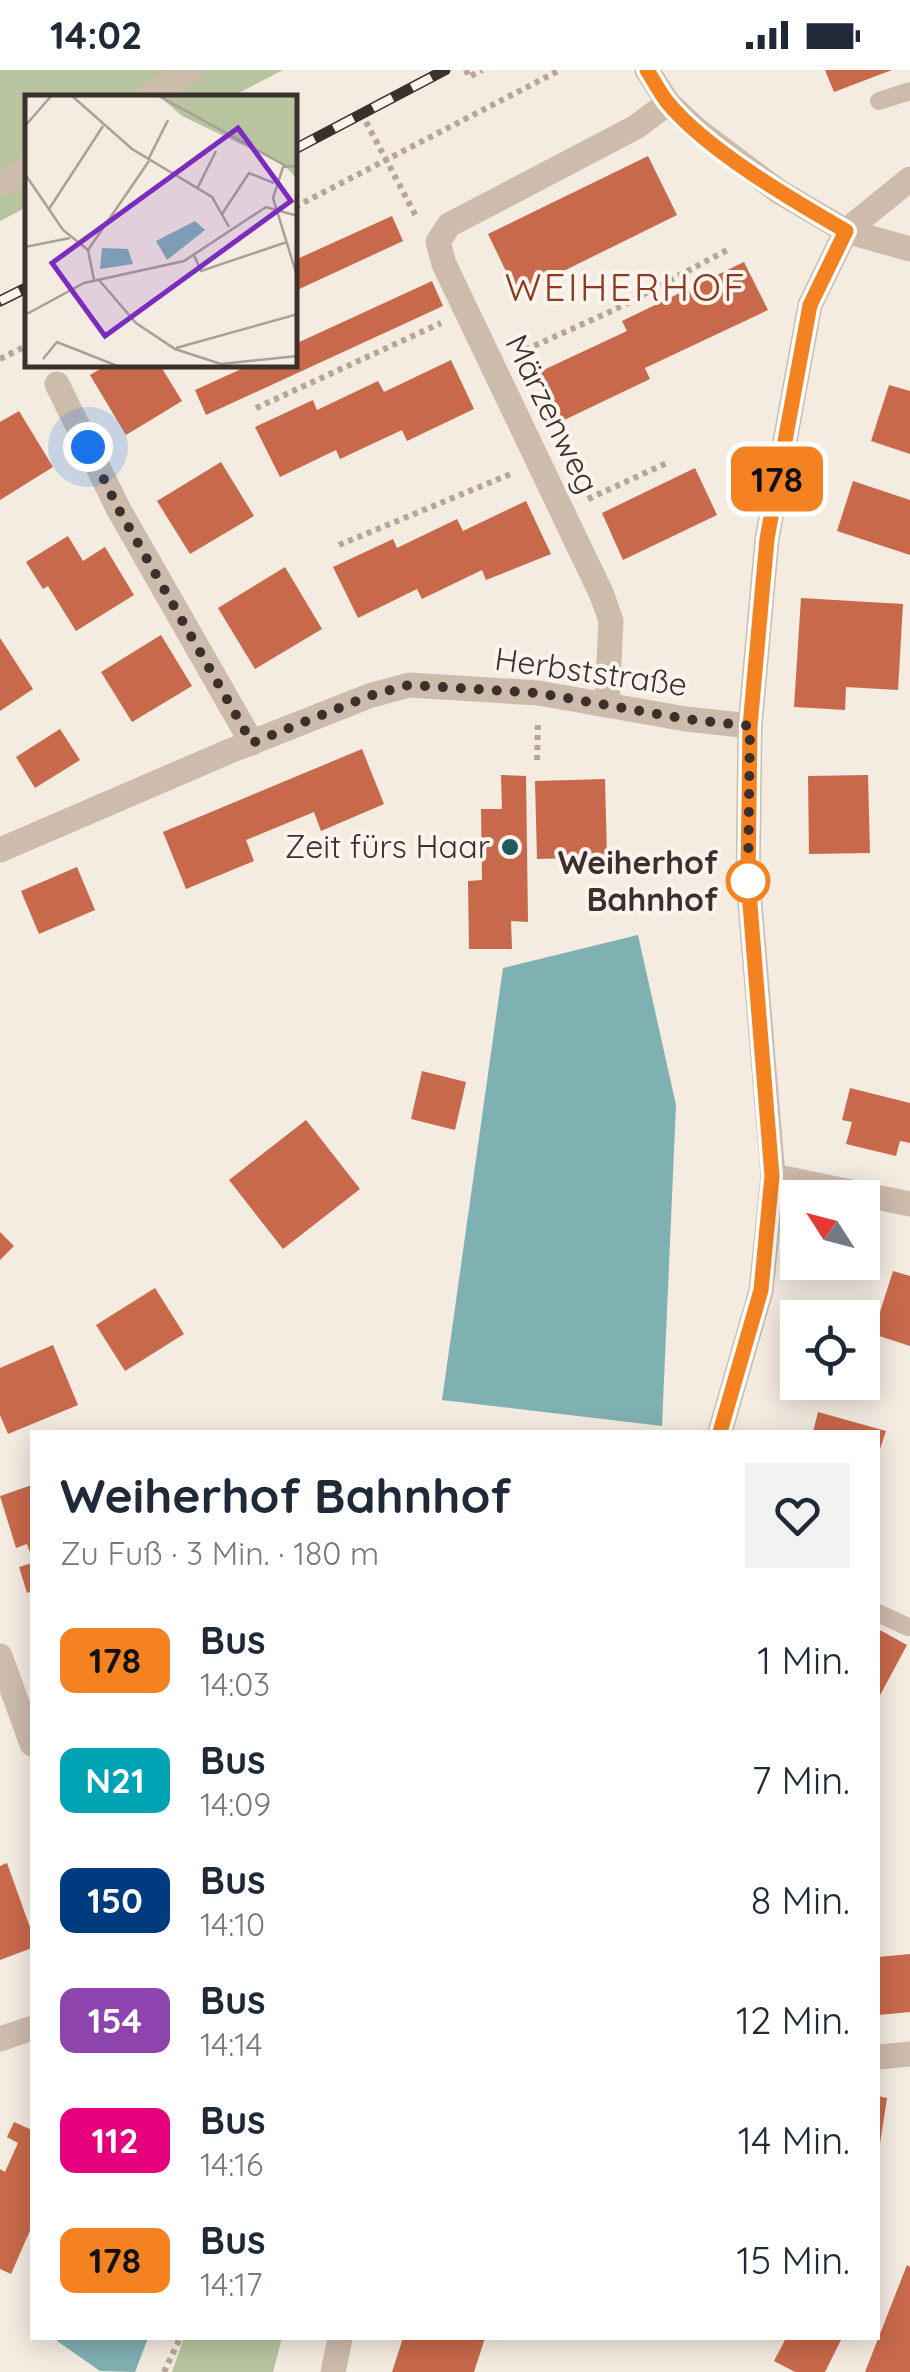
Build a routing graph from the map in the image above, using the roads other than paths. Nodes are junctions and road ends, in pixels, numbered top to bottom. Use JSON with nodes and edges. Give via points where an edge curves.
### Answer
{"nodes":[{"id":1,"x":192,"y":70,"type":"edge"},
{"id":2,"x":647,"y":70,"type":"edge"},
{"id":3,"x":910,"y":91,"type":"edge"},
{"id":4,"x":151,"y":95,"type":"edge"},
{"id":5,"x":879,"y":102,"type":"dead end"},
{"id":6,"x":668,"y":103,"type":"junction"},
{"id":7,"x":25,"y":170,"type":"edge"},
{"id":8,"x":910,"y":178,"type":"edge"},
{"id":9,"x":0,"y":184,"type":"edge"},
{"id":10,"x":846,"y":231,"type":"junction"},
{"id":11,"x":910,"y":249,"type":"edge"},
{"id":12,"x":57,"y":384,"type":"dead end"},
{"id":13,"x":607,"y":706,"type":"junction"},
{"id":14,"x":750,"y":726,"type":"junction"},
{"id":15,"x":252,"y":743,"type":"junction"},
{"id":16,"x":0,"y":850,"type":"edge"},
{"id":17,"x":772,"y":1176,"type":"junction"},
{"id":18,"x":910,"y":1204,"type":"edge"},
{"id":19,"x":721,"y":1430,"type":"edge"},
{"id":20,"x":880,"y":1614,"type":"edge"},
{"id":21,"x":908,"y":1627,"type":"edge"},
{"id":22,"x":0,"y":1656,"type":"edge"},
{"id":23,"x":30,"y":1738,"type":"edge"},
{"id":24,"x":30,"y":2029,"type":"edge"},
{"id":25,"x":0,"y":2039,"type":"edge"},
{"id":26,"x":910,"y":2054,"type":"edge"},
{"id":27,"x":880,"y":2056,"type":"edge"},
{"id":28,"x":340,"y":2340,"type":"edge"},
{"id":29,"x":333,"y":2372,"type":"edge"}],
"edges":[{"from":1,"to":4,"type":"street"},
{"from":2,"to":6,"type":"street"},
{"from":3,"to":5,"type":"lane"},
{"from":6,"to":10,"type":"street","via":[[778,191]]},
{"from":6,"to":13,"type":"street","name":"Märzenweg","via":[[636,127],[449,225],[438,242],[602,595],[611,621]]},
{"from":7,"to":9,"type":"street"},
{"from":8,"to":10,"type":"street"},
{"from":10,"to":11,"type":"street"},
{"from":10,"to":14,"type":"street","via":[[810,305],[790,401],[767,539]]},
{"from":12,"to":15,"type":"street","via":[[119,510]]},
{"from":13,"to":14,"type":"street","name":"Herbststraße"},
{"from":13,"to":15,"type":"street","name":"Herbststraße","via":[[538,693],[409,685]]},
{"from":14,"to":17,"type":"street","via":[[748,880]]},
{"from":15,"to":16,"type":"street","name":"Herbststraße"},
{"from":17,"to":18,"type":"street"},
{"from":17,"to":19,"type":"street","via":[[761,1290]]},
{"from":20,"to":21,"type":"lane"},
{"from":22,"to":23,"type":"street"},
{"from":24,"to":25,"type":"street"},
{"from":26,"to":27,"type":"street"},
{"from":28,"to":29,"type":"street"}]}
